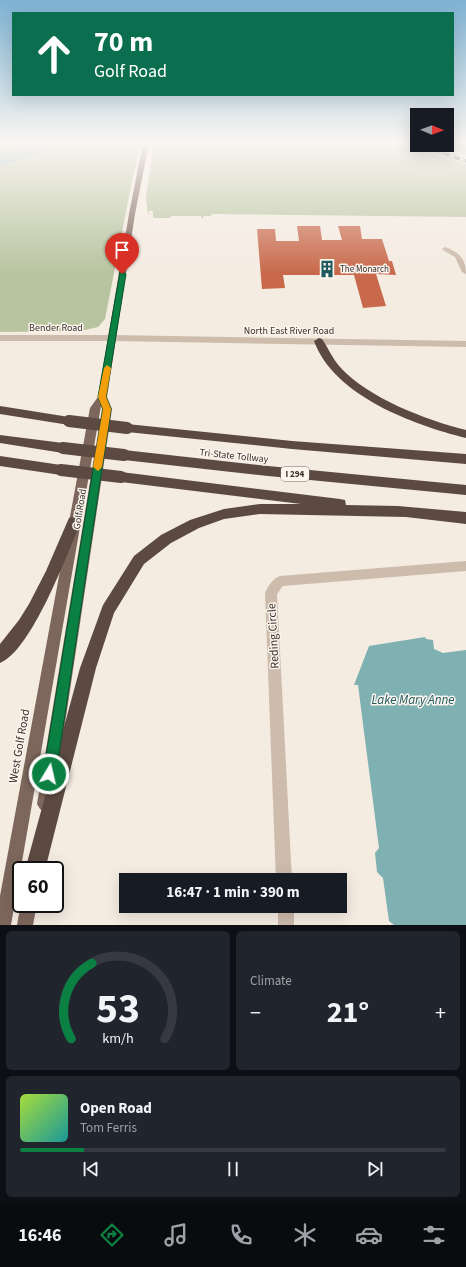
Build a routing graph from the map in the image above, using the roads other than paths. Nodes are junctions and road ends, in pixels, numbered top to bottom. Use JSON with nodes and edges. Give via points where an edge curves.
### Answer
{"nodes":[{"id":1,"x":137,"y":186,"type":"edge"},
{"id":2,"x":445,"y":249,"type":"dead end"},
{"id":3,"x":466,"y":272,"type":"edge"},
{"id":4,"x":0,"y":338,"type":"edge"},
{"id":5,"x":113,"y":338,"type":"junction"},
{"id":6,"x":319,"y":341,"type":"junction"},
{"id":7,"x":466,"y":344,"type":"edge"},
{"id":8,"x":102,"y":397,"type":"junction"},
{"id":9,"x":0,"y":410,"type":"edge"},
{"id":10,"x":466,"y":434,"type":"edge"},
{"id":11,"x":0,"y":439,"type":"edge"},
{"id":12,"x":466,"y":459,"type":"edge"},
{"id":13,"x":0,"y":461,"type":"edge"},
{"id":14,"x":466,"y":490,"type":"edge"},
{"id":15,"x":405,"y":512,"type":"junction"},
{"id":16,"x":466,"y":518,"type":"edge"},
{"id":17,"x":74,"y":522,"type":"junction"},
{"id":18,"x":466,"y":566,"type":"edge"},
{"id":19,"x":58,"y":620,"type":"joint"},
{"id":20,"x":0,"y":655,"type":"edge"},
{"id":21,"x":36,"y":861,"type":"edge"},
{"id":22,"x":37,"y":861,"type":"edge"},
{"id":23,"x":284,"y":873,"type":"edge"},
{"id":24,"x":27,"y":913,"type":"edge"},
{"id":25,"x":286,"y":913,"type":"edge"},
{"id":26,"x":3,"y":925,"type":"edge"},
{"id":27,"x":25,"y":925,"type":"edge"},
{"id":28,"x":286,"y":925,"type":"edge"}],
"edges":[{"from":1,"to":5,"type":"main road","name":"Golf Road"},
{"from":2,"to":3,"type":"street","via":[[458,256]]},
{"from":4,"to":5,"type":"street","name":"Bender Road"},
{"from":5,"to":6,"type":"street","name":"North East River Road"},
{"from":5,"to":8,"type":"main road","name":"Golf Road"},
{"from":6,"to":7,"type":"street","name":"North East River Road"},
{"from":6,"to":10,"type":"highway","via":[[327,358],[339,372],[385,404],[419,420]]},
{"from":8,"to":17,"type":"main road","name":"Golf Road","via":[[95,408]]},
{"from":8,"to":21,"type":"main road","name":"Golf Road","via":[[107,409]]},
{"from":9,"to":12,"type":"highway","name":"Tri-State Tollway","bridge":true,"via":[[127,428]]},
{"from":11,"to":14,"type":"highway","name":"Tri-State Tollway","number":"I 294","bridge":true,"via":[[284,473]]},
{"from":13,"to":15,"type":"highway","bridge":true},
{"from":15,"to":16,"type":"highway"},
{"from":15,"to":22,"type":"highway","via":[[260,509],[224,514],[195,524],[166,539],[138,560],[108,610],[88,668]]},
{"from":17,"to":19,"type":"main road","name":"Golf Road"},
{"from":17,"to":20,"type":"highway","via":[[38,605],[14,641]]},
{"from":18,"to":23,"type":"street","name":"Reding Circle","via":[[280,581],[271,593]]},
{"from":19,"to":26,"type":"main road","name":"West Golf Road"},
{"from":24,"to":27,"type":"main road"},
{"from":25,"to":28,"type":"street"}]}
